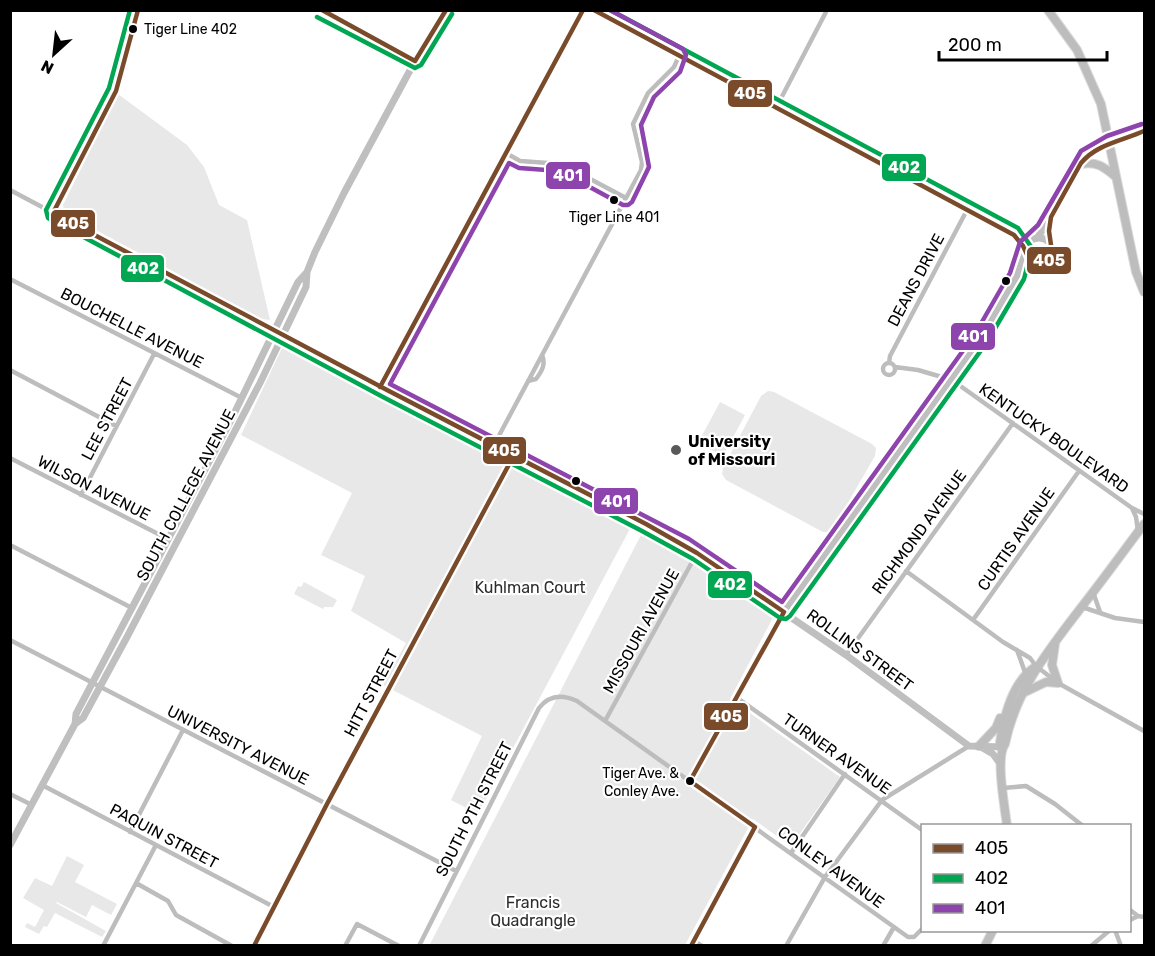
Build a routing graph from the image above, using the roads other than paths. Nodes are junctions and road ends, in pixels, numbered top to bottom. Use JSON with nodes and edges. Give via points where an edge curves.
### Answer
{"nodes":[{"id":1,"x":138,"y":10,"type":"edge"},
{"id":2,"x":446,"y":10,"type":"edge"},
{"id":3,"x":583,"y":10,"type":"edge"},
{"id":4,"x":593,"y":10,"type":"edge"},
{"id":5,"x":819,"y":10,"type":"edge"},
{"id":6,"x":1048,"y":10,"type":"edge"},
{"id":7,"x":323,"y":11,"type":"edge"},
{"id":8,"x":826,"y":12,"type":"edge"},
{"id":9,"x":679,"y":56,"type":"junction"},
{"id":10,"x":415,"y":61,"type":"junction"},
{"id":11,"x":776,"y":108,"type":"junction"},
{"id":12,"x":1144,"y":131,"type":"edge"},
{"id":13,"x":1110,"y":143,"type":"junction"},
{"id":14,"x":506,"y":153,"type":"junction"},
{"id":15,"x":1081,"y":164,"type":"junction"},
{"id":16,"x":1116,"y":177,"type":"junction"},
{"id":17,"x":10,"y":190,"type":"edge"},
{"id":18,"x":626,"y":198,"type":"junction"},
{"id":19,"x":967,"y":210,"type":"junction"},
{"id":20,"x":53,"y":213,"type":"junction"},
{"id":21,"x":1049,"y":221,"type":"junction"},
{"id":22,"x":1014,"y":236,"type":"junction"},
{"id":23,"x":1034,"y":239,"type":"junction"},
{"id":24,"x":1049,"y":242,"type":"junction"},
{"id":25,"x":1025,"y":252,"type":"junction"},
{"id":26,"x":1034,"y":265,"type":"junction"},
{"id":27,"x":307,"y":272,"type":"junction"},
{"id":28,"x":1017,"y":276,"type":"junction"},
{"id":29,"x":10,"y":279,"type":"edge"},
{"id":30,"x":1144,"y":292,"type":"edge"},
{"id":31,"x":274,"y":330,"type":"junction"},
{"id":32,"x":283,"y":335,"type":"junction"},
{"id":33,"x":154,"y":354,"type":"junction"},
{"id":34,"x":889,"y":363,"type":"junction"},
{"id":35,"x":895,"y":368,"type":"junction"},
{"id":36,"x":10,"y":370,"type":"edge"},
{"id":37,"x":952,"y":380,"type":"junction"},
{"id":38,"x":380,"y":387,"type":"junction"},
{"id":39,"x":242,"y":398,"type":"junction"},
{"id":40,"x":1013,"y":423,"type":"junction"},
{"id":41,"x":116,"y":426,"type":"junction"},
{"id":42,"x":494,"y":445,"type":"junction"},
{"id":43,"x":514,"y":455,"type":"junction"},
{"id":44,"x":10,"y":458,"type":"edge"},
{"id":45,"x":1079,"y":471,"type":"junction"},
{"id":46,"x":81,"y":495,"type":"junction"},
{"id":47,"x":1132,"y":508,"type":"junction"},
{"id":48,"x":1144,"y":514,"type":"edge"},
{"id":49,"x":1144,"y":524,"type":"edge"},
{"id":50,"x":1138,"y":533,"type":"junction"},
{"id":51,"x":168,"y":539,"type":"junction"},
{"id":52,"x":10,"y":545,"type":"edge"},
{"id":53,"x":698,"y":553,"type":"junction"},
{"id":54,"x":906,"y":571,"type":"junction"},
{"id":55,"x":1092,"y":592,"type":"junction"},
{"id":56,"x":1082,"y":607,"type":"junction"},
{"id":57,"x":132,"y":608,"type":"junction"},
{"id":58,"x":784,"y":612,"type":"junction"},
{"id":59,"x":1100,"y":612,"type":"junction"},
{"id":60,"x":973,"y":620,"type":"junction"},
{"id":61,"x":1144,"y":622,"type":"edge"},
{"id":62,"x":10,"y":640,"type":"edge"},
{"id":63,"x":1055,"y":641,"type":"junction"},
{"id":64,"x":1017,"y":650,"type":"junction"},
{"id":65,"x":846,"y":655,"type":"junction"},
{"id":66,"x":1036,"y":666,"type":"junction"},
{"id":67,"x":1026,"y":675,"type":"junction"},
{"id":68,"x":93,"y":682,"type":"junction"},
{"id":69,"x":1058,"y":683,"type":"junction"},
{"id":70,"x":100,"y":687,"type":"junction"},
{"id":71,"x":1019,"y":692,"type":"junction"},
{"id":72,"x":562,"y":696,"type":"joint"},
{"id":73,"x":736,"y":697,"type":"junction"},
{"id":74,"x":605,"y":721,"type":"junction"},
{"id":75,"x":75,"y":724,"type":"junction"},
{"id":76,"x":183,"y":730,"type":"junction"},
{"id":77,"x":1144,"y":731,"type":"edge"},
{"id":78,"x":969,"y":746,"type":"junction"},
{"id":79,"x":979,"y":746,"type":"junction"},
{"id":80,"x":1003,"y":747,"type":"junction"},
{"id":81,"x":1002,"y":766,"type":"junction"},
{"id":82,"x":845,"y":774,"type":"junction"},
{"id":83,"x":690,"y":782,"type":"junction"},
{"id":84,"x":42,"y":785,"type":"junction"},
{"id":85,"x":1003,"y":788,"type":"junction"},
{"id":86,"x":10,"y":794,"type":"edge"},
{"id":87,"x":882,"y":800,"type":"junction"},
{"id":88,"x":327,"y":804,"type":"junction"},
{"id":89,"x":32,"y":806,"type":"junction"},
{"id":90,"x":1007,"y":824,"type":"edge"},
{"id":91,"x":1082,"y":824,"type":"edge"},
{"id":92,"x":755,"y":827,"type":"junction"},
{"id":93,"x":921,"y":829,"type":"edge"},
{"id":94,"x":130,"y":832,"type":"junction"},
{"id":95,"x":10,"y":845,"type":"edge"},
{"id":96,"x":156,"y":845,"type":"junction"},
{"id":97,"x":791,"y":853,"type":"junction"},
{"id":98,"x":456,"y":871,"type":"junction"},
{"id":99,"x":825,"y":877,"type":"junction"},
{"id":100,"x":136,"y":883,"type":"junction"},
{"id":101,"x":274,"y":907,"type":"junction"},
{"id":102,"x":1131,"y":911,"type":"edge"},
{"id":103,"x":1138,"y":916,"type":"junction"},
{"id":104,"x":1144,"y":917,"type":"edge"},
{"id":105,"x":1131,"y":920,"type":"edge"},
{"id":106,"x":894,"y":927,"type":"junction"},
{"id":107,"x":921,"y":930,"type":"edge"},
{"id":108,"x":1107,"y":932,"type":"edge"},
{"id":109,"x":693,"y":943,"type":"edge"},
{"id":110,"x":103,"y":945,"type":"edge"},
{"id":111,"x":232,"y":945,"type":"edge"},
{"id":112,"x":254,"y":945,"type":"edge"},
{"id":113,"x":345,"y":945,"type":"edge"},
{"id":114,"x":399,"y":945,"type":"edge"},
{"id":115,"x":419,"y":945,"type":"edge"},
{"id":116,"x":702,"y":945,"type":"edge"},
{"id":117,"x":786,"y":945,"type":"edge"},
{"id":118,"x":883,"y":945,"type":"edge"},
{"id":119,"x":1091,"y":945,"type":"edge"}],
"edges":[{"from":1,"to":20,"type":"street","via":[[116,91]]},
{"from":2,"to":10,"type":"street","name":"SOUTH COLLEGE AVENUE"},
{"from":3,"to":14,"type":"street"},
{"from":4,"to":9,"type":"street"},
{"from":5,"to":8,"type":"street"},
{"from":6,"to":13,"type":"main road","via":[[1084,63],[1101,104]]},
{"from":7,"to":10,"type":"street"},
{"from":8,"to":11,"type":"street"},
{"from":9,"to":11,"type":"street"},
{"from":9,"to":18,"type":"street","via":[[674,67],[648,93],[633,124],[642,166]]},
{"from":10,"to":27,"type":"street","name":"SOUTH COLLEGE AVENUE"},
{"from":11,"to":19,"type":"street"},
{"from":12,"to":13,"type":"street"},
{"from":13,"to":15,"type":"street","via":[[1088,155]]},
{"from":13,"to":16,"type":"main road"},
{"from":14,"to":18,"type":"street","via":[[520,161],[562,164]]},
{"from":14,"to":38,"type":"street"},
{"from":15,"to":16,"type":"main road","via":[[1099,164]]},
{"from":15,"to":21,"type":"street"},
{"from":16,"to":30,"type":"main road"},
{"from":17,"to":20,"type":"street"},
{"from":18,"to":42,"type":"street"},
{"from":19,"to":22,"type":"street"},
{"from":19,"to":34,"type":"street","name":"DEANS DRIVE"},
{"from":20,"to":31,"type":"street"},
{"from":21,"to":23,"type":"street"},
{"from":21,"to":24,"type":"street"},
{"from":22,"to":23,"type":"street"},
{"from":22,"to":25,"type":"street"},
{"from":23,"to":24,"type":"street"},
{"from":23,"to":25,"type":"street"},
{"from":24,"to":26,"type":"street","via":[[1053,250],[1051,260],[1043,266]]},
{"from":25,"to":26,"type":"street","via":[[1026,259]]},
{"from":25,"to":28,"type":"street"},
{"from":26,"to":28,"type":"street"},
{"from":27,"to":31,"type":"street","name":"SOUTH COLLEGE AVENUE"},
{"from":27,"to":32,"type":"street","name":"SOUTH COLLEGE AVENUE","via":[[306,286]]},
{"from":28,"to":37,"type":"street"},
{"from":29,"to":33,"type":"street","name":"BOUCHELLE AVENUE"},
{"from":31,"to":32,"type":"street","name":"ROLLINS STREET"},
{"from":31,"to":39,"type":"street","name":"SOUTH COLLEGE AVENUE"},
{"from":32,"to":38,"type":"street","name":"ROLLINS STREET"},
{"from":32,"to":70,"type":"street","name":"SOUTH COLLEGE AVENUE"},
{"from":33,"to":39,"type":"street","name":"BOUCHELLE AVENUE"},
{"from":33,"to":41,"type":"street","name":"LEE STREET"},
{"from":34,"to":35,"type":"street"},
{"from":34,"to":35,"type":"street","via":[[883,366],[885,374],[892,374]]},
{"from":35,"to":37,"type":"street","name":"KENTUCKY BOULEVARD"},
{"from":36,"to":41,"type":"street"},
{"from":37,"to":40,"type":"street","name":"KENTUCKY BOULEVARD"},
{"from":37,"to":58,"type":"street"},
{"from":38,"to":42,"type":"street","name":"ROLLINS STREET"},
{"from":39,"to":51,"type":"street","name":"SOUTH COLLEGE AVENUE"},
{"from":40,"to":45,"type":"street","name":"KENTUCKY BOULEVARD"},
{"from":40,"to":54,"type":"street","name":"RICHMOND AVENUE"},
{"from":41,"to":46,"type":"street","name":"LEE STREET"},
{"from":42,"to":43,"type":"street","name":"ROLLINS STREET"},
{"from":43,"to":53,"type":"street","name":"ROLLINS STREET"},
{"from":43,"to":88,"type":"street","name":"HITT STREET"},
{"from":44,"to":46,"type":"street","name":"WILSON AVENUE"},
{"from":45,"to":47,"type":"street","name":"KENTUCKY BOULEVARD"},
{"from":45,"to":60,"type":"street","name":"CURTIS AVENUE"},
{"from":46,"to":51,"type":"street","name":"WILSON AVENUE"},
{"from":47,"to":48,"type":"street","name":"KENTUCKY BOULEVARD"},
{"from":47,"to":50,"type":"street","name":"KENTUCKY BOULEVARD"},
{"from":49,"to":50,"type":"main road"},
{"from":50,"to":55,"type":"main road"},
{"from":51,"to":57,"type":"street","name":"SOUTH COLLEGE AVENUE"},
{"from":52,"to":57,"type":"street"},
{"from":53,"to":58,"type":"street","name":"ROLLINS STREET"},
{"from":53,"to":74,"type":"street","name":"MISSOURI AVENUE"},
{"from":54,"to":60,"type":"street"},
{"from":54,"to":65,"type":"street","name":"RICHMOND AVENUE"},
{"from":55,"to":56,"type":"main road"},
{"from":55,"to":59,"type":"street"},
{"from":56,"to":59,"type":"street"},
{"from":56,"to":63,"type":"main road"},
{"from":57,"to":68,"type":"street","name":"SOUTH COLLEGE AVENUE"},
{"from":58,"to":65,"type":"street","name":"ROLLINS STREET"},
{"from":58,"to":73,"type":"street"},
{"from":59,"to":61,"type":"street"},
{"from":60,"to":64,"type":"street"},
{"from":62,"to":68,"type":"street","name":"UNIVERSITY AVENUE"},
{"from":63,"to":66,"type":"main road"},
{"from":63,"to":69,"type":"main road","via":[[1052,665]]},
{"from":64,"to":66,"type":"street"},
{"from":64,"to":67,"type":"street"},
{"from":65,"to":78,"type":"street","name":"ROLLINS STREET"},
{"from":66,"to":67,"type":"main road"},
{"from":66,"to":69,"type":"street"},
{"from":66,"to":71,"type":"main road"},
{"from":67,"to":71,"type":"main road"},
{"from":68,"to":70,"type":"street","name":"UNIVERSITY AVENUE"},
{"from":68,"to":75,"type":"street","name":"SOUTH COLLEGE AVENUE","via":[[76,714]]},
{"from":69,"to":71,"type":"main road","via":[[1042,683]]},
{"from":69,"to":77,"type":"street"},
{"from":70,"to":75,"type":"street","name":"SOUTH COLLEGE AVENUE","via":[[83,718]]},
{"from":70,"to":76,"type":"street","name":"UNIVERSITY AVENUE"},
{"from":71,"to":79,"type":"main road","via":[[1007,698],[996,728]]},
{"from":71,"to":80,"type":"main road"},
{"from":72,"to":74,"type":"street","name":"CONLEY AVENUE","via":[[577,701]]},
{"from":72,"to":98,"type":"street","name":"SOUTH 9TH STREET","via":[[553,697],[539,708]]},
{"from":73,"to":82,"type":"street","name":"TURNER AVENUE"},
{"from":73,"to":83,"type":"street"},
{"from":74,"to":83,"type":"street","name":"CONLEY AVENUE"},
{"from":75,"to":84,"type":"street","name":"SOUTH COLLEGE AVENUE"},
{"from":76,"to":88,"type":"street","name":"UNIVERSITY AVENUE"},
{"from":76,"to":94,"type":"street"},
{"from":78,"to":79,"type":"street"},
{"from":78,"to":87,"type":"street"},
{"from":79,"to":80,"type":"street"},
{"from":79,"to":81,"type":"street","via":[[993,754]]},
{"from":80,"to":81,"type":"main road"},
{"from":81,"to":85,"type":"main road"},
{"from":82,"to":87,"type":"street","name":"TURNER AVENUE"},
{"from":82,"to":97,"type":"street"},
{"from":83,"to":92,"type":"street","name":"CONLEY AVENUE"},
{"from":84,"to":89,"type":"street","name":"SOUTH COLLEGE AVENUE"},
{"from":84,"to":94,"type":"street","name":"PAQUIN STREET"},
{"from":85,"to":90,"type":"main road"},
{"from":85,"to":91,"type":"street","via":[[1026,786]]},
{"from":86,"to":89,"type":"street"},
{"from":87,"to":93,"type":"street","name":"TURNER AVENUE"},
{"from":87,"to":99,"type":"street"},
{"from":88,"to":98,"type":"street","name":"UNIVERSITY AVENUE"},
{"from":88,"to":101,"type":"street","name":"HITT STREET"},
{"from":89,"to":95,"type":"street","name":"SOUTH COLLEGE AVENUE"},
{"from":92,"to":97,"type":"street","name":"CONLEY AVENUE"},
{"from":92,"to":109,"type":"street"},
{"from":94,"to":96,"type":"street","name":"PAQUIN STREET"},
{"from":96,"to":100,"type":"street"},
{"from":96,"to":101,"type":"street","name":"PAQUIN STREET"},
{"from":97,"to":99,"type":"street","name":"CONLEY AVENUE"},
{"from":98,"to":115,"type":"street","name":"SOUTH 9TH STREET"},
{"from":99,"to":106,"type":"street","name":"CONLEY AVENUE"},
{"from":99,"to":117,"type":"street"},
{"from":100,"to":110,"type":"street"},
{"from":100,"to":111,"type":"street","via":[[168,901],[176,915]]},
{"from":101,"to":112,"type":"street","name":"HITT STREET"},
{"from":102,"to":103,"type":"street"},
{"from":103,"to":104,"type":"street"},
{"from":103,"to":105,"type":"street"},
{"from":106,"to":107,"type":"street","name":"CONLEY AVENUE","via":[[914,938]]},
{"from":106,"to":118,"type":"street"},
{"from":108,"to":119,"type":"street"},
{"from":109,"to":116,"type":"street"},
{"from":113,"to":114,"type":"street","via":[[357,924]]}]}
